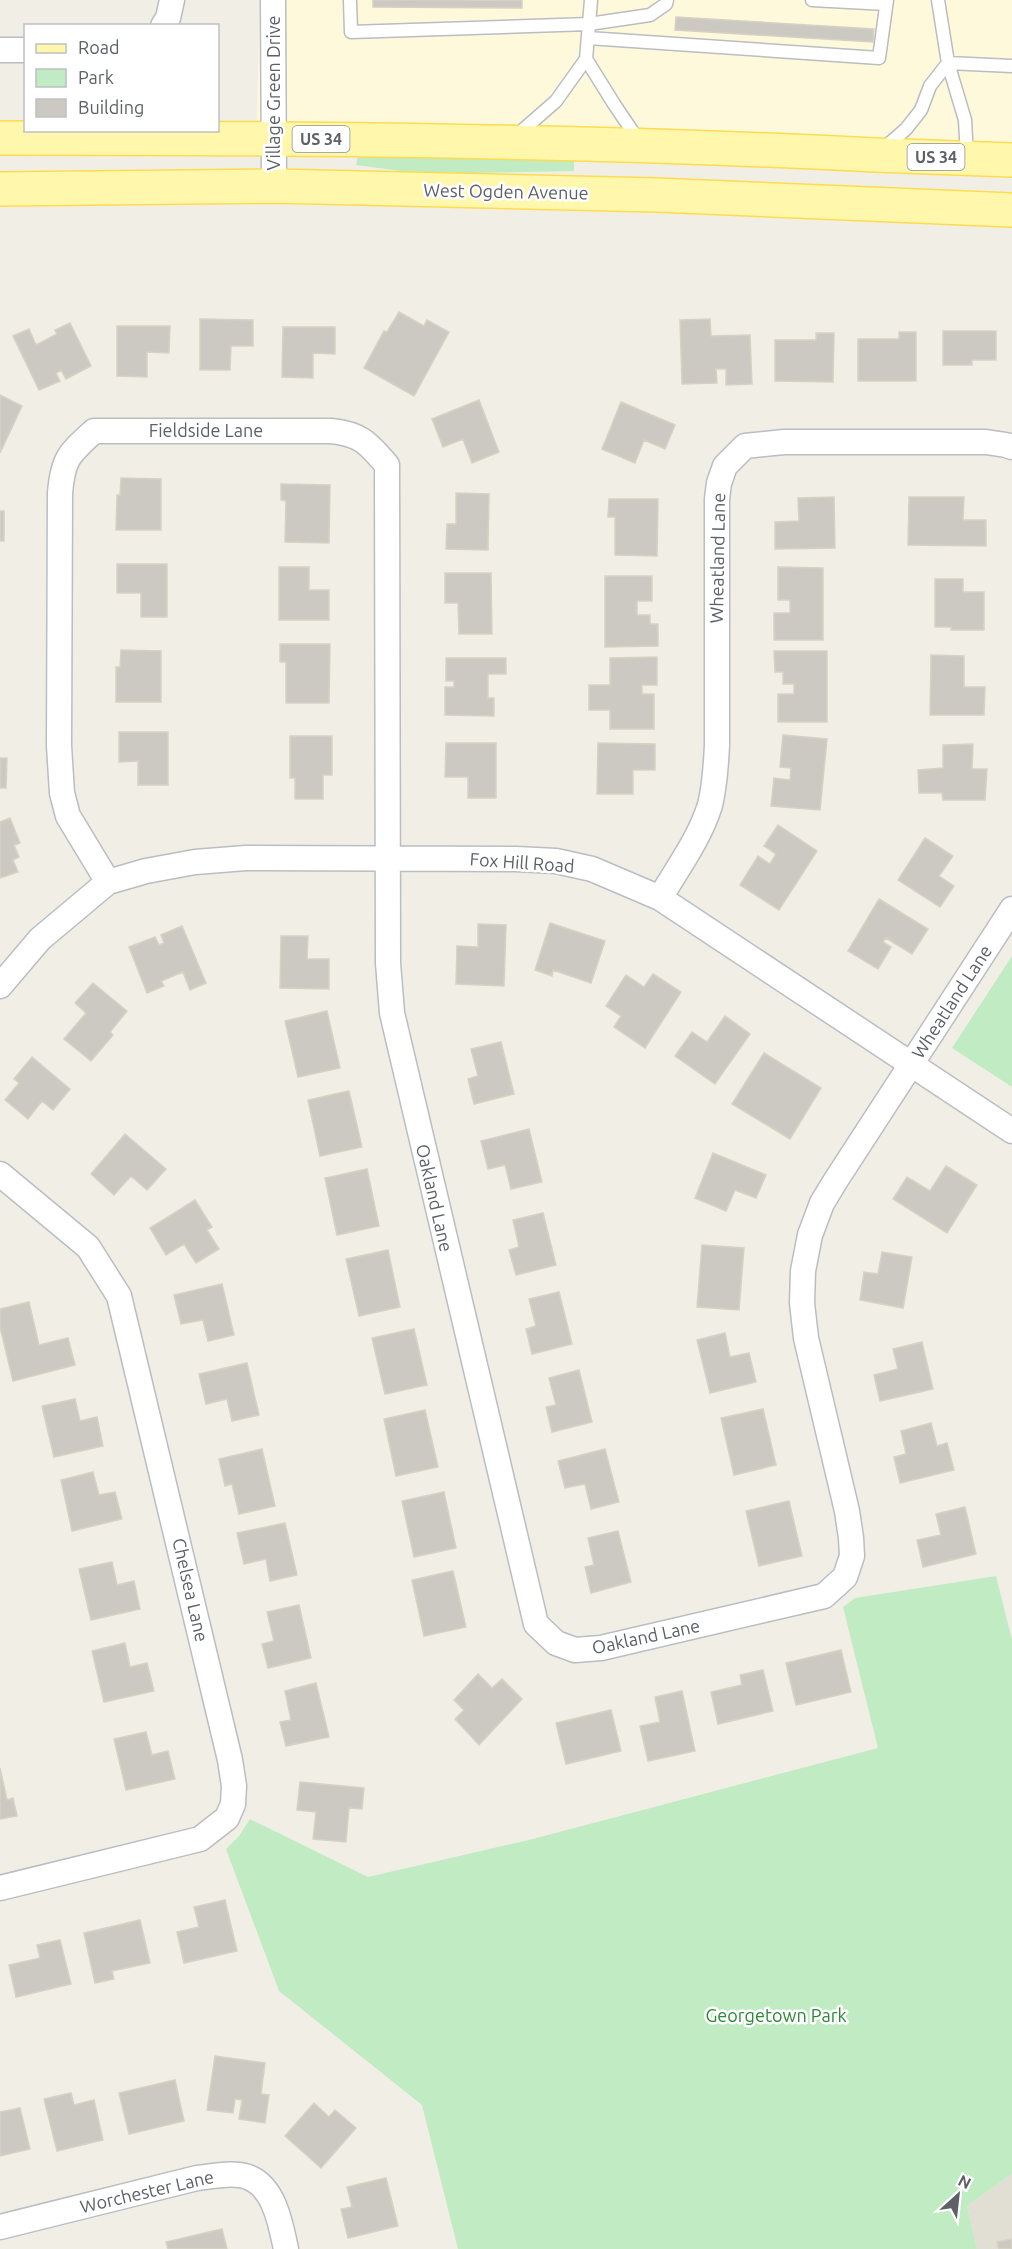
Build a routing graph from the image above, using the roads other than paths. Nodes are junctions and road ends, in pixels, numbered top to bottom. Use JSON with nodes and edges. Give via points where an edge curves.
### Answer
{"nodes":[{"id":1,"x":172,"y":0,"type":"edge"},
{"id":2,"x":273,"y":0,"type":"edge"},
{"id":3,"x":350,"y":0,"type":"edge"},
{"id":4,"x":591,"y":0,"type":"edge"},
{"id":5,"x":667,"y":0,"type":"edge"},
{"id":6,"x":812,"y":0,"type":"edge"},
{"id":7,"x":938,"y":0,"type":"edge"},
{"id":8,"x":886,"y":2,"type":"edge"},
{"id":9,"x":164,"y":24,"type":"edge"},
{"id":10,"x":589,"y":24,"type":"junction"},
{"id":11,"x":588,"y":38,"type":"junction"},
{"id":12,"x":0,"y":50,"type":"edge"},
{"id":13,"x":24,"y":50,"type":"edge"},
{"id":14,"x":586,"y":59,"type":"junction"},
{"id":15,"x":948,"y":63,"type":"junction"},
{"id":16,"x":1012,"y":66,"type":"edge"},
{"id":17,"x":0,"y":138,"type":"edge"},
{"id":18,"x":273,"y":138,"type":"junction"},
{"id":19,"x":511,"y":141,"type":"junction"},
{"id":20,"x":642,"y":145,"type":"junction"},
{"id":21,"x":876,"y":155,"type":"junction"},
{"id":22,"x":967,"y":158,"type":"junction"},
{"id":23,"x":1012,"y":160,"type":"edge"},
{"id":24,"x":274,"y":186,"type":"junction"},
{"id":25,"x":0,"y":189,"type":"edge"},
{"id":26,"x":946,"y":207,"type":"junction"},
{"id":27,"x":1012,"y":210,"type":"edge"},
{"id":28,"x":1012,"y":447,"type":"edge"},
{"id":29,"x":388,"y":859,"type":"junction"},
{"id":30,"x":108,"y":882,"type":"junction"},
{"id":31,"x":660,"y":898,"type":"junction"},
{"id":32,"x":1012,"y":909,"type":"edge"},
{"id":33,"x":0,"y":986,"type":"edge"},
{"id":34,"x":911,"y":1065,"type":"junction"},
{"id":35,"x":1012,"y":1131,"type":"edge"},
{"id":36,"x":0,"y":1174,"type":"edge"},
{"id":37,"x":0,"y":1888,"type":"edge"},
{"id":38,"x":0,"y":2227,"type":"edge"},
{"id":39,"x":286,"y":2249,"type":"edge"}],
"edges":[{"from":1,"to":9,"type":"street"},
{"from":2,"to":18,"type":"street","name":"Village Green Drive"},
{"from":3,"to":10,"type":"lane","via":[[351,32]]},
{"from":4,"to":10,"type":"lane"},
{"from":5,"to":10,"type":"lane","via":[[650,15]]},
{"from":6,"to":8,"type":"lane"},
{"from":7,"to":15,"type":"lane"},
{"from":8,"to":11,"type":"lane","via":[[879,58]]},
{"from":10,"to":11,"type":"lane"},
{"from":11,"to":14,"type":"lane"},
{"from":12,"to":13,"type":"street"},
{"from":14,"to":19,"type":"lane","via":[[556,101]]},
{"from":14,"to":20,"type":"lane"},
{"from":15,"to":16,"type":"lane"},
{"from":15,"to":21,"type":"lane","via":[[930,86],[921,110]]},
{"from":15,"to":22,"type":"lane","via":[[965,120]]},
{"from":17,"to":18,"type":"main road","number":"US 34"},
{"from":18,"to":19,"type":"main road","number":"US 34"},
{"from":18,"to":24,"type":"street","name":"Village Green Drive"},
{"from":19,"to":20,"type":"main road","number":"US 34"},
{"from":20,"to":21,"type":"main road","number":"US 34"},
{"from":21,"to":22,"type":"main road","number":"US 34"},
{"from":22,"to":23,"type":"main road","number":"US 34"},
{"from":22,"to":26,"type":"main road"},
{"from":24,"to":25,"type":"main road","name":"West Ogden Avenue"},
{"from":24,"to":26,"type":"main road","name":"West Ogden Avenue"},
{"from":26,"to":27,"type":"main road","name":"West Ogden Avenue"},
{"from":28,"to":31,"type":"street","name":"Wheatland Lane","via":[[986,442],[784,442],[745,446],[725,466],[717,499],[715,782],[695,838]]},
{"from":29,"to":30,"type":"street","name":"Fox Hill Road","via":[[246,858],[195,862]]},
{"from":29,"to":30,"type":"street","name":"Fieldside Lane","via":[[387,465],[366,441],[331,431],[94,431],[70,453],[62,470],[59,746],[62,793],[68,816]]},
{"from":29,"to":31,"type":"street","name":"Fox Hill Road","via":[[556,861],[592,869]]},
{"from":29,"to":34,"type":"street","name":"Oakland Lane","via":[[388,963],[398,1046],[536,1624],[556,1643],[575,1650],[619,1645],[824,1596],[845,1577],[852,1556],[851,1538],[806,1338],[803,1271],[810,1234],[822,1203]]},
{"from":30,"to":33,"type":"street","name":"Fox Hill Road","via":[[40,939]]},
{"from":31,"to":34,"type":"street","name":"Fox Hill Road"},
{"from":32,"to":34,"type":"street","name":"Wheatland Lane"},
{"from":34,"to":35,"type":"street","name":"Fox Hill Road"},
{"from":36,"to":37,"type":"street","name":"Chelsea Lane","via":[[88,1247],[119,1296],[234,1786],[227,1818],[200,1839]]},
{"from":38,"to":39,"type":"street","name":"Worchester Lane","via":[[197,2178],[248,2177],[260,2185],[276,2208]]}]}
